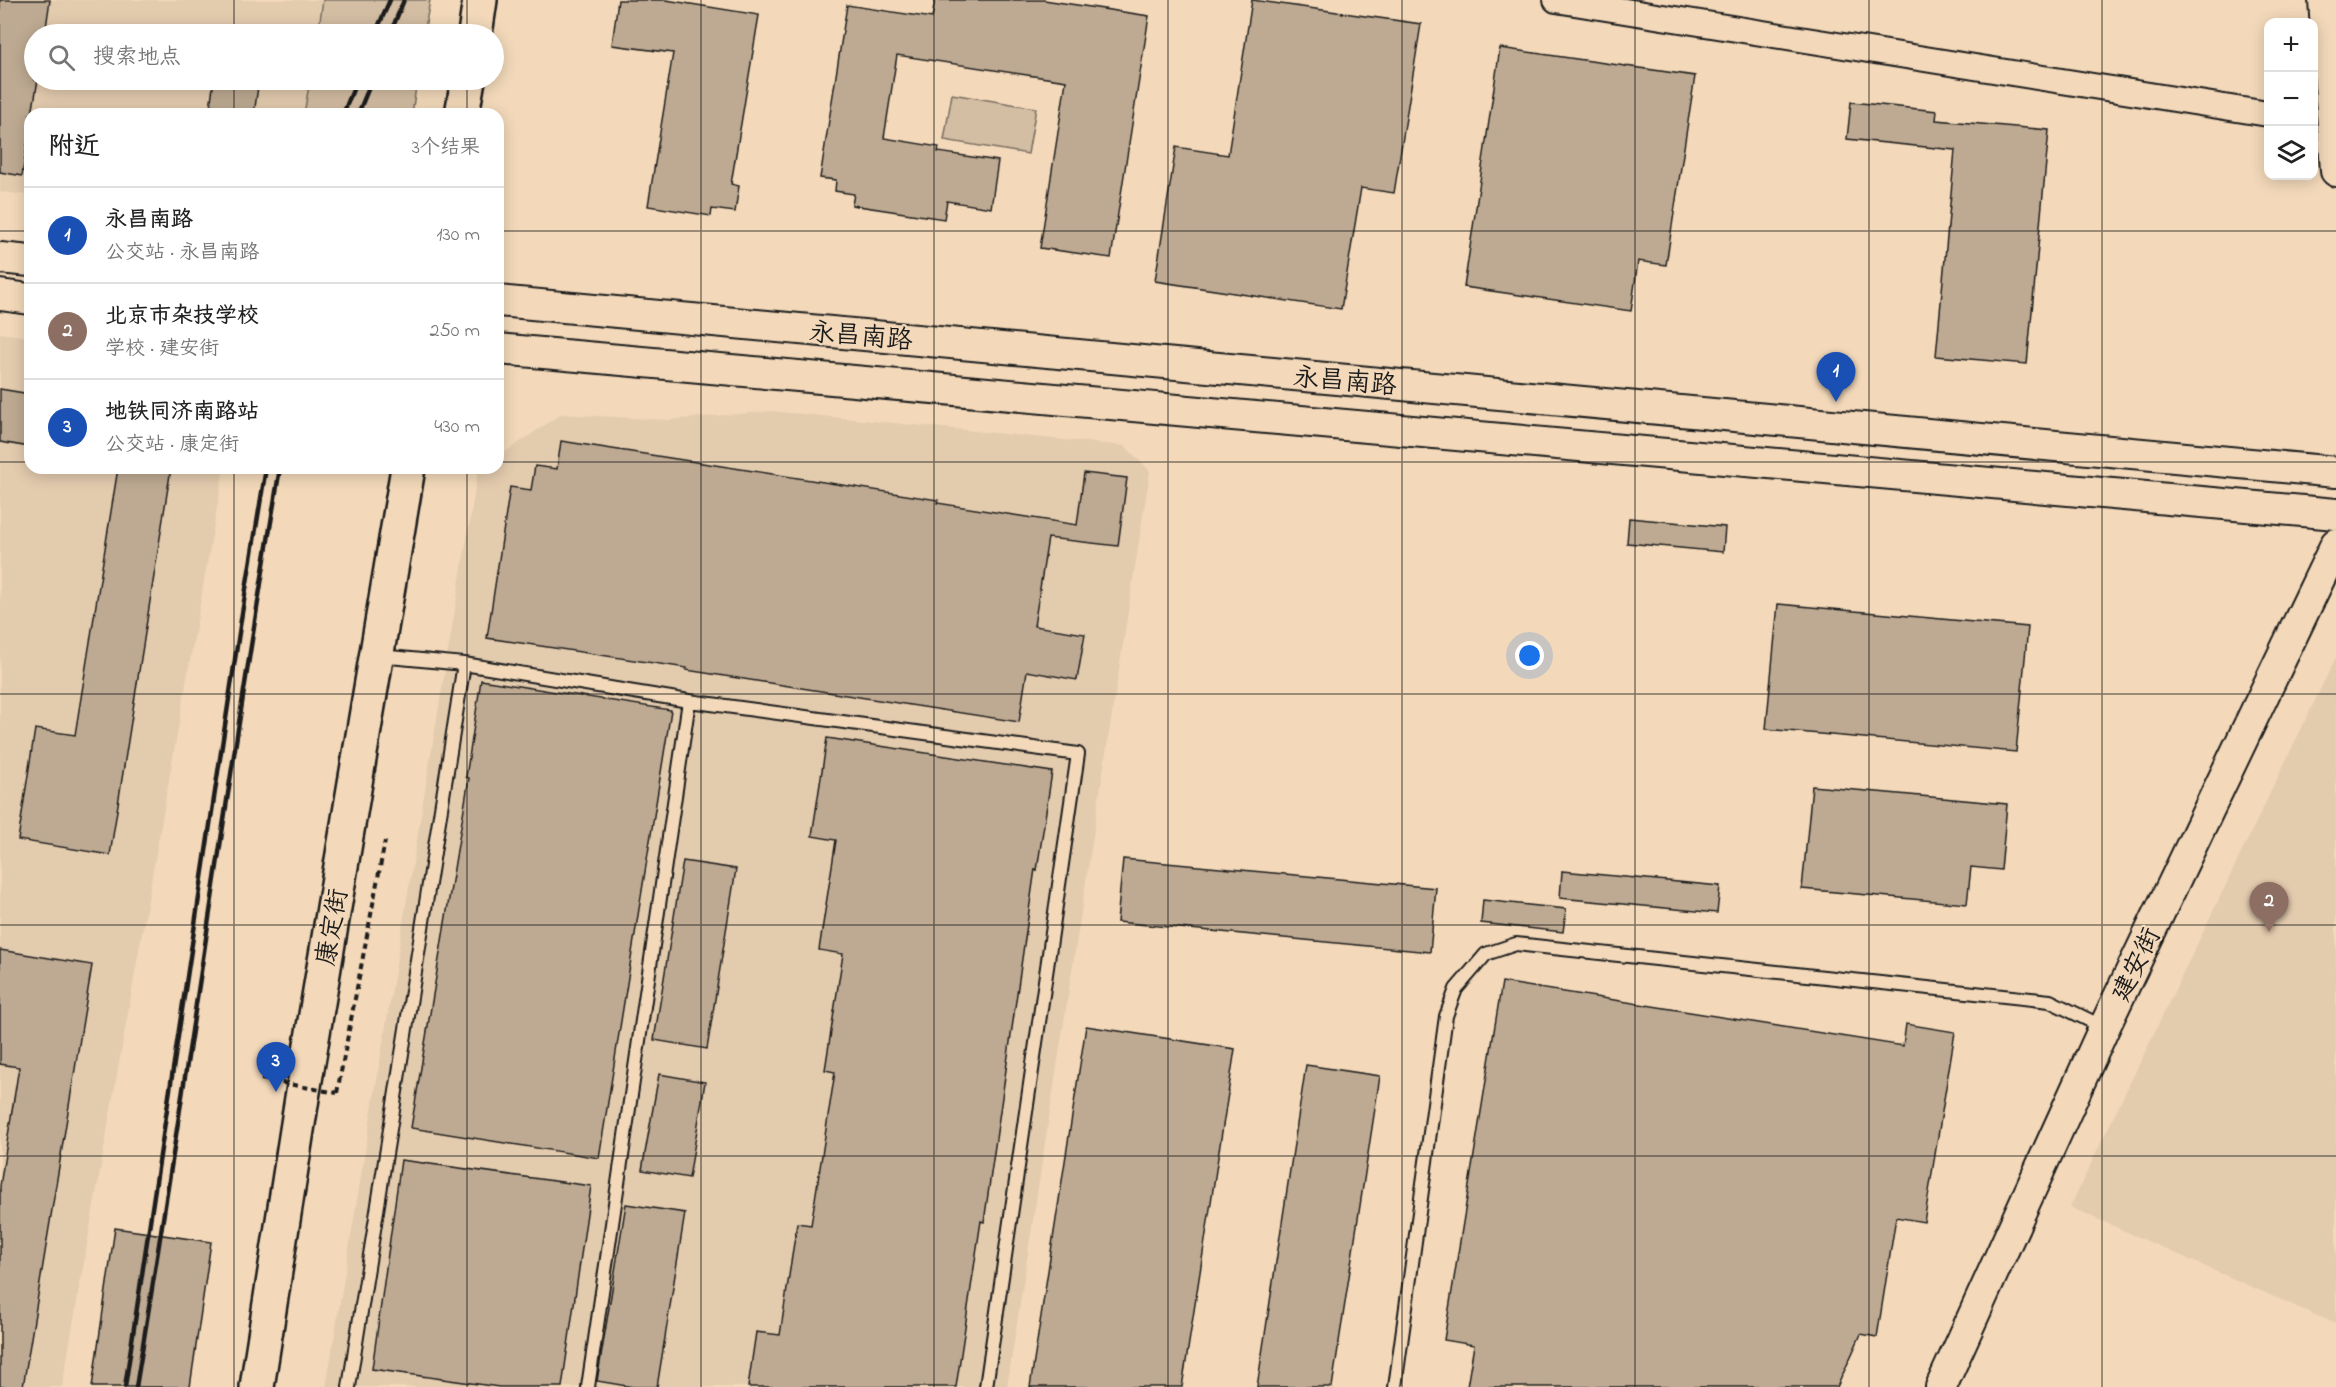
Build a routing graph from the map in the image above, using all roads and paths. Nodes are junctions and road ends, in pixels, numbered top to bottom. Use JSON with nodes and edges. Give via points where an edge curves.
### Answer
{"nodes":[{"id":1,"x":480,"y":0,"type":"edge"},
{"id":2,"x":1556,"y":0,"type":"edge"},
{"id":3,"x":2324,"y":0,"type":"edge"},
{"id":4,"x":476,"y":24,"type":"edge"},
{"id":5,"x":466,"y":90,"type":"edge"},
{"id":6,"x":463,"y":108,"type":"edge"},
{"id":7,"x":2264,"y":113,"type":"edge"},
{"id":8,"x":2323,"y":123,"type":"edge"},
{"id":9,"x":2336,"y":171,"type":"edge"},
{"id":10,"x":0,"y":258,"type":"edge"},
{"id":11,"x":24,"y":260,"type":"edge"},
{"id":12,"x":0,"y":296,"type":"edge"},
{"id":13,"x":24,"y":298,"type":"edge"},
{"id":14,"x":504,"y":302,"type":"edge"},
{"id":15,"x":504,"y":350,"type":"edge"},
{"id":16,"x":2336,"y":472,"type":"edge"},
{"id":17,"x":407,"y":474,"type":"edge"},
{"id":18,"x":2336,"y":514,"type":"edge"},
{"id":19,"x":2336,"y":544,"type":"edge"},
{"id":20,"x":377,"y":656,"type":"junction"},
{"id":21,"x":464,"y":664,"type":"junction"},
{"id":22,"x":689,"y":701,"type":"junction"},
{"id":23,"x":385,"y":841,"type":"dead end"},
{"id":24,"x":2104,"y":1028,"type":"junction"},
{"id":25,"x":261,"y":1079,"type":"dead end"},
{"id":26,"x":257,"y":1387,"type":"edge"},
{"id":27,"x":349,"y":1387,"type":"edge"},
{"id":28,"x":588,"y":1387,"type":"edge"},
{"id":29,"x":986,"y":1387,"type":"edge"},
{"id":30,"x":1395,"y":1387,"type":"edge"},
{"id":31,"x":1941,"y":1387,"type":"edge"}],
"edges":[{"from":1,"to":4,"type":"main road"},
{"from":2,"to":7,"type":"street"},
{"from":3,"to":8,"type":"street"},
{"from":5,"to":6,"type":"main road"},
{"from":8,"to":9,"type":"street"},
{"from":10,"to":11,"type":"street"},
{"from":12,"to":13,"type":"street"},
{"from":14,"to":16,"type":"street","name":"永昌南路"},
{"from":15,"to":18,"type":"street","name":"永昌南路"},
{"from":17,"to":20,"type":"main road","name":"康定街"},
{"from":19,"to":24,"type":"street","name":"建安街"},
{"from":20,"to":21,"type":"lane"},
{"from":20,"to":26,"type":"main road","name":"康定街"},
{"from":21,"to":22,"type":"lane"},
{"from":21,"to":27,"type":"lane"},
{"from":22,"to":28,"type":"lane"},
{"from":22,"to":29,"type":"lane","via":[[1078,754]]},
{"from":23,"to":25,"type":"path","bridge":true,"via":[[338,1093]]},
{"from":24,"to":30,"type":"lane","via":[[2050,1000],[1516,944],[1486,954],[1456,989],[1446,1016]]},
{"from":24,"to":31,"type":"street","name":"建安街"}]}
